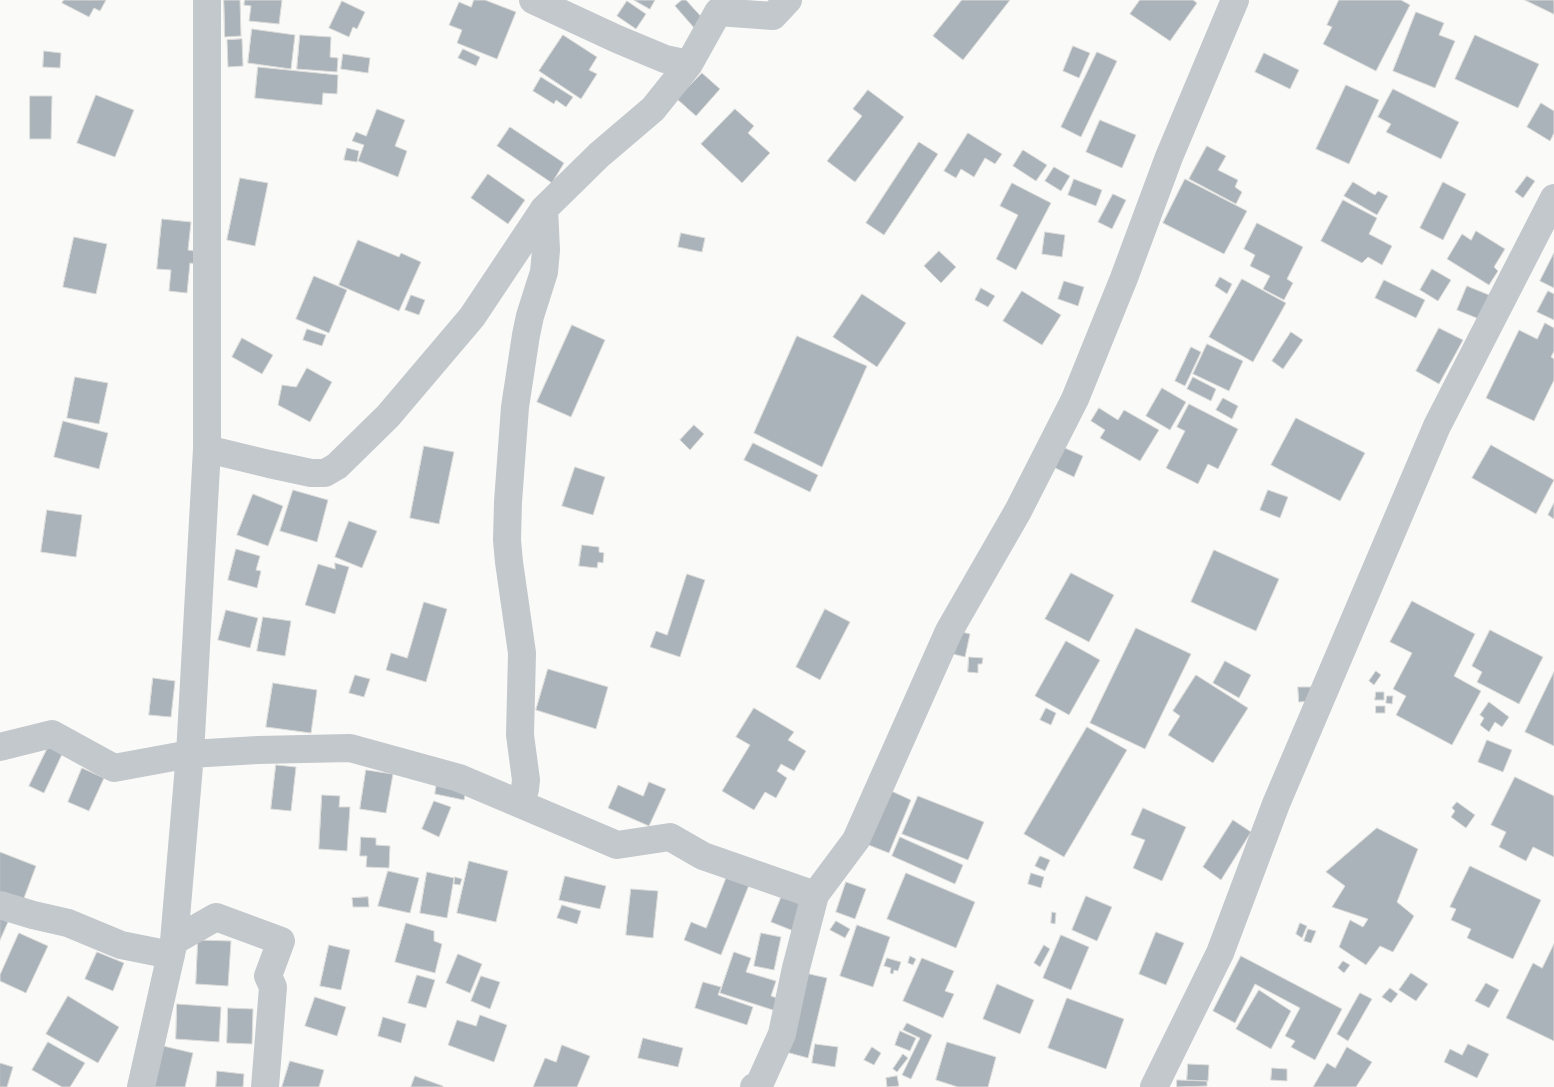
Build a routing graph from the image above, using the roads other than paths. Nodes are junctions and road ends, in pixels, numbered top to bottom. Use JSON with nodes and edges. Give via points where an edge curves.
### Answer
{"nodes":[{"id":1,"x":207,"y":0,"type":"edge"},
{"id":2,"x":533,"y":0,"type":"edge"},
{"id":3,"x":788,"y":0,"type":"edge"},
{"id":4,"x":1236,"y":0,"type":"edge"},
{"id":5,"x":713,"y":6,"type":"edge"},
{"id":6,"x":689,"y":64,"type":"junction"},
{"id":7,"x":1554,"y":198,"type":"edge"},
{"id":8,"x":544,"y":209,"type":"junction"},
{"id":9,"x":207,"y":449,"type":"junction"},
{"id":10,"x":0,"y":747,"type":"edge"},
{"id":11,"x":190,"y":754,"type":"junction"},
{"id":12,"x":521,"y":804,"type":"junction"},
{"id":13,"x":814,"y":895,"type":"junction"},
{"id":14,"x":0,"y":905,"type":"edge"},
{"id":15,"x":173,"y":948,"type":"junction"},
{"id":16,"x":760,"y":1086,"type":"edge"},
{"id":17,"x":141,"y":1087,"type":"edge"},
{"id":18,"x":265,"y":1087,"type":"edge"},
{"id":19,"x":1154,"y":1087,"type":"edge"}],
"edges":[{"from":1,"to":9,"type":"street"},
{"from":2,"to":6,"type":"street","via":[[616,39],[665,59]]},
{"from":3,"to":5,"type":"street","via":[[773,16]]},
{"from":4,"to":13,"type":"street","via":[[1169,157],[1075,399],[1018,511],[949,632],[856,840]]},
{"from":5,"to":6,"type":"street"},
{"from":6,"to":8,"type":"street","via":[[653,108]]},
{"from":7,"to":19,"type":"street","via":[[1437,426],[1276,804],[1220,953]]},
{"from":8,"to":9,"type":"street","via":[[472,318],[388,416],[336,466],[325,472],[311,473]]},
{"from":8,"to":12,"type":"street","via":[[544,272],[530,316],[522,362],[508,502],[508,555],[522,653],[520,736],[526,780]]},
{"from":9,"to":11,"type":"street"},
{"from":10,"to":11,"type":"street","via":[[52,734],[114,768]]},
{"from":11,"to":12,"type":"street","via":[[350,748],[459,778]]},
{"from":11,"to":15,"type":"street"},
{"from":12,"to":13,"type":"street","via":[[617,845],[670,836],[703,856]]},
{"from":13,"to":16,"type":"street","via":[[782,1034]]},
{"from":14,"to":15,"type":"street","via":[[68,923],[121,945]]},
{"from":15,"to":17,"type":"street"},
{"from":15,"to":18,"type":"street","via":[[216,917],[281,940],[268,976],[273,987]]}]}
